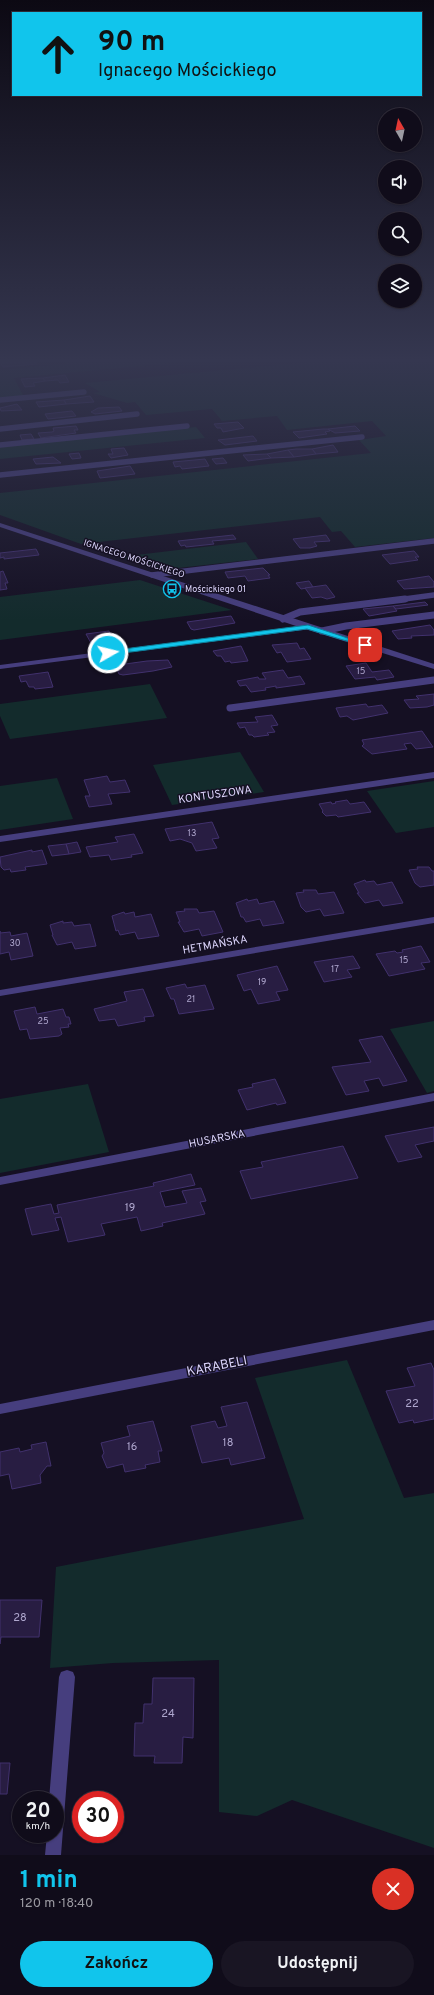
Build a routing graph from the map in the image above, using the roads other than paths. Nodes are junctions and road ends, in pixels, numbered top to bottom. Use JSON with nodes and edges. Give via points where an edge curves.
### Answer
{"nodes":[{"id":1,"x":252,"y":449,"type":"edge"},
{"id":2,"x":0,"y":475,"type":"edge"},
{"id":3,"x":0,"y":524,"type":"edge"},
{"id":4,"x":434,"y":541,"type":"edge"},
{"id":5,"x":152,"y":575,"type":"junction"},
{"id":6,"x":434,"y":595,"type":"edge"},
{"id":7,"x":434,"y":615,"type":"edge"},
{"id":8,"x":283,"y":619,"type":"junction"},
{"id":9,"x":308,"y":627,"type":"junction"},
{"id":10,"x":322,"y":631,"type":"junction"},
{"id":11,"x":0,"y":667,"type":"edge"},
{"id":12,"x":434,"y":667,"type":"edge"},
{"id":13,"x":434,"y":680,"type":"edge"},
{"id":14,"x":230,"y":708,"type":"dead end"},
{"id":15,"x":434,"y":775,"type":"edge"},
{"id":16,"x":0,"y":839,"type":"edge"},
{"id":17,"x":434,"y":920,"type":"edge"},
{"id":18,"x":0,"y":993,"type":"edge"},
{"id":19,"x":434,"y":1098,"type":"edge"},
{"id":20,"x":0,"y":1181,"type":"edge"},
{"id":21,"x":434,"y":1325,"type":"edge"},
{"id":22,"x":0,"y":1409,"type":"edge"},
{"id":23,"x":67,"y":1677,"type":"dead end"},
{"id":24,"x":58,"y":1791,"type":"edge"},
{"id":25,"x":54,"y":1843,"type":"edge"},
{"id":26,"x":53,"y":1855,"type":"edge"}],
"edges":[{"from":1,"to":2,"type":"lane"},
{"from":3,"to":5,"type":"street","name":"IGNACEGO MOŚCICKIEGO"},
{"from":4,"to":5,"type":"lane"},
{"from":5,"to":8,"type":"street","name":"IGNACEGO MOŚCICKIEGO"},
{"from":6,"to":8,"type":"lane","via":[[300,612]]},
{"from":7,"to":10,"type":"lane"},
{"from":8,"to":9,"type":"street","name":"IGNACEGO MOŚCICKIEGO"},
{"from":9,"to":10,"type":"street","name":"IGNACEGO MOŚCICKIEGO"},
{"from":9,"to":11,"type":"street"},
{"from":10,"to":12,"type":"street","name":"IGNACEGO MOŚCICKIEGO"},
{"from":13,"to":14,"type":"lane"},
{"from":15,"to":16,"type":"street","name":"KONTUSZOWA"},
{"from":17,"to":18,"type":"street","name":"HETMAŃSKA"},
{"from":19,"to":20,"type":"street","name":"HUSARSKA"},
{"from":21,"to":22,"type":"street","name":"KARABELI"},
{"from":23,"to":24,"type":"street"},
{"from":25,"to":26,"type":"street"}]}
